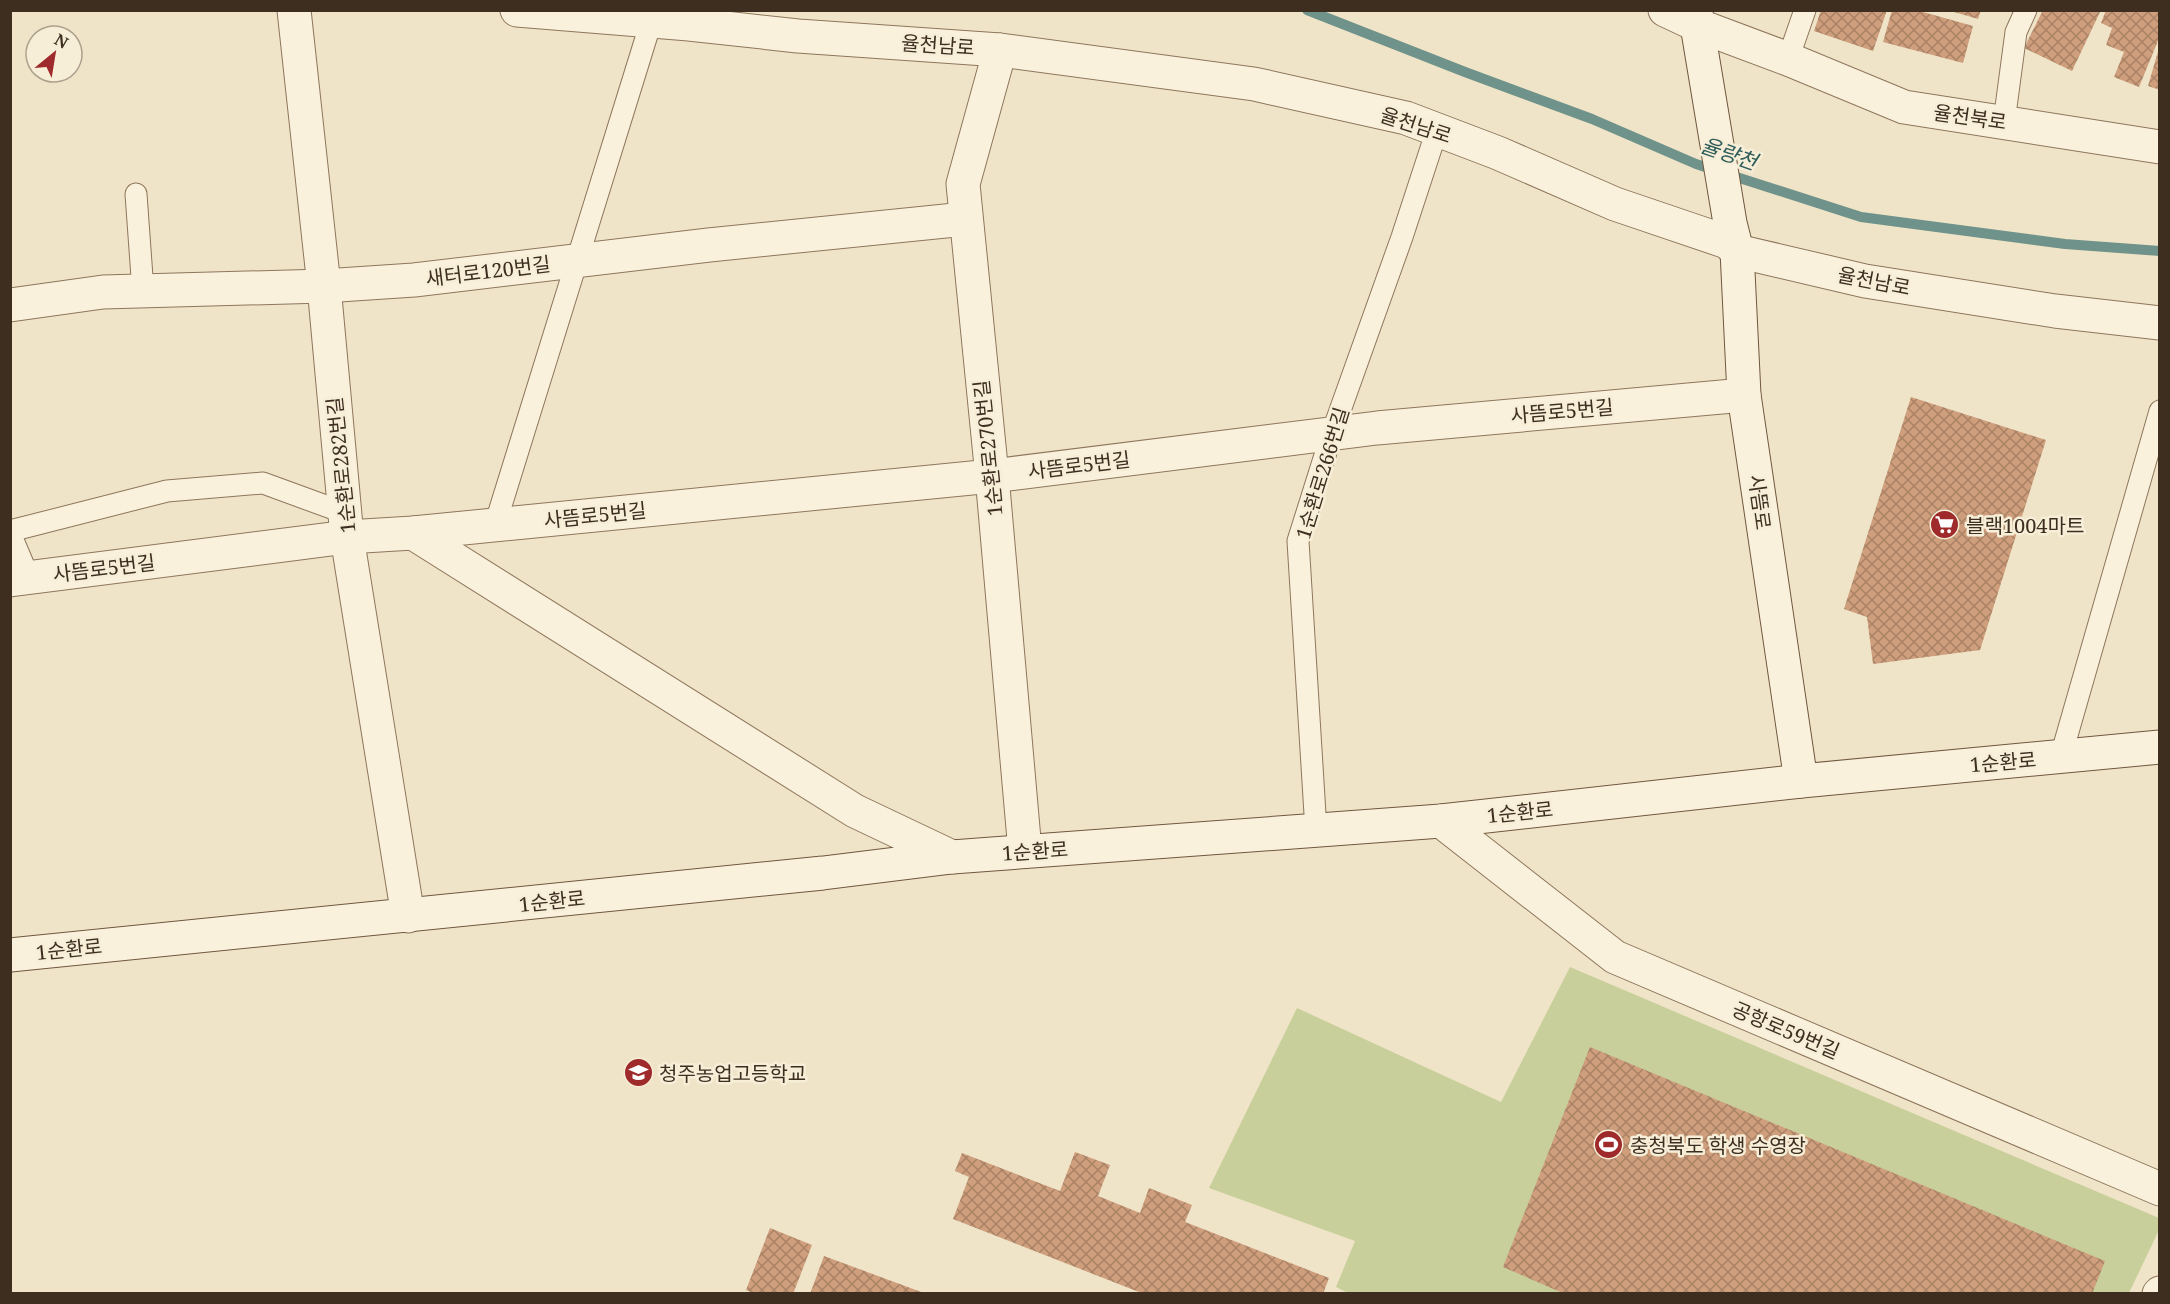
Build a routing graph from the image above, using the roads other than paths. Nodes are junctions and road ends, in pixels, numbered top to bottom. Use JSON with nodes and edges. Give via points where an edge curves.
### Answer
{"nodes":[{"id":1,"x":294,"y":10,"type":"edge"},
{"id":2,"x":517,"y":10,"type":"edge"},
{"id":3,"x":1665,"y":10,"type":"edge"},
{"id":4,"x":1805,"y":10,"type":"edge"},
{"id":5,"x":2026,"y":10,"type":"edge"},
{"id":6,"x":1696,"y":18,"type":"edge"},
{"id":7,"x":651,"y":22,"type":"junction"},
{"id":8,"x":1000,"y":50,"type":"junction"},
{"id":9,"x":1788,"y":59,"type":"junction"},
{"id":10,"x":2004,"y":122,"type":"junction"},
{"id":11,"x":1437,"y":130,"type":"junction"},
{"id":12,"x":2160,"y":147,"type":"edge"},
{"id":13,"x":136,"y":194,"type":"dead end"},
{"id":14,"x":965,"y":219,"type":"junction"},
{"id":15,"x":1733,"y":237,"type":"junction"},
{"id":16,"x":576,"y":261,"type":"junction"},
{"id":17,"x":324,"y":286,"type":"junction"},
{"id":18,"x":143,"y":291,"type":"junction"},
{"id":19,"x":10,"y":305,"type":"edge"},
{"id":20,"x":2160,"y":323,"type":"edge"},
{"id":21,"x":1744,"y":395,"type":"junction"},
{"id":22,"x":2160,"y":411,"type":"edge"},
{"id":23,"x":1332,"y":433,"type":"junction"},
{"id":24,"x":992,"y":476,"type":"junction"},
{"id":25,"x":346,"y":525,"type":"junction"},
{"id":26,"x":495,"y":525,"type":"junction"},
{"id":27,"x":10,"y":532,"type":"edge"},
{"id":28,"x":412,"y":533,"type":"junction"},
{"id":29,"x":20,"y":579,"type":"edge"},
{"id":30,"x":2160,"y":747,"type":"edge"},
{"id":31,"x":2061,"y":756,"type":"junction"},
{"id":32,"x":1801,"y":781,"type":"junction"},
{"id":33,"x":1441,"y":821,"type":"junction"},
{"id":34,"x":1316,"y":830,"type":"junction"},
{"id":35,"x":1025,"y":851,"type":"junction"},
{"id":36,"x":952,"y":857,"type":"junction"},
{"id":37,"x":408,"y":916,"type":"junction"},
{"id":38,"x":10,"y":955,"type":"edge"},
{"id":39,"x":2160,"y":1189,"type":"edge"}],
"edges":[{"from":1,"to":17,"type":"street","name":"1순환로282번길"},
{"from":2,"to":7,"type":"street","name":"율천남로"},
{"from":3,"to":6,"type":"street","name":"율천북로"},
{"from":4,"to":9,"type":"lane"},
{"from":5,"to":10,"type":"lane","via":[[2016,32]]},
{"from":6,"to":9,"type":"street","name":"율천북로"},
{"from":6,"to":15,"type":"street","name":"사뜸로"},
{"from":7,"to":8,"type":"street","name":"율천남로"},
{"from":7,"to":16,"type":"lane"},
{"from":8,"to":11,"type":"street","name":"율천남로","via":[[1254,84],[1406,118]]},
{"from":8,"to":14,"type":"street","name":"1순환로270번길","via":[[963,184]]},
{"from":9,"to":10,"type":"street","name":"율천북로","via":[[1904,107]]},
{"from":10,"to":12,"type":"street","name":"율천북로"},
{"from":11,"to":15,"type":"street","name":"율천남로","via":[[1615,204],[1727,243]]},
{"from":11,"to":23,"type":"lane","name":"1순환로266번길"},
{"from":13,"to":18,"type":"lane"},
{"from":14,"to":16,"type":"street","name":"새터로120번길"},
{"from":14,"to":24,"type":"street","name":"1순환로270번길"},
{"from":15,"to":20,"type":"street","name":"율천남로","via":[[1865,281]]},
{"from":15,"to":21,"type":"street","name":"사뜸로"},
{"from":16,"to":17,"type":"street","name":"새터로120번길"},
{"from":16,"to":26,"type":"lane"},
{"from":17,"to":18,"type":"street","name":"새터로120번길"},
{"from":17,"to":25,"type":"street","name":"1순환로282번길"},
{"from":18,"to":19,"type":"street","name":"새터로120번길","via":[[104,292]]},
{"from":21,"to":23,"type":"street","name":"사뜸로5번길"},
{"from":21,"to":32,"type":"street","name":"사뜸로"},
{"from":22,"to":31,"type":"lane","name":"1순환로"},
{"from":23,"to":24,"type":"street","name":"사뜸로5번길"},
{"from":23,"to":34,"type":"lane","name":"1순환로266번길","via":[[1298,541]]},
{"from":24,"to":26,"type":"street","name":"사뜸로5번길"},
{"from":24,"to":35,"type":"street","name":"1순환로270번길"},
{"from":25,"to":27,"type":"lane","name":"사뜸로5번길","via":[[263,483],[167,491]]},
{"from":25,"to":28,"type":"street","name":"사뜸로5번길"},
{"from":25,"to":29,"type":"street","name":"사뜸로5번길"},
{"from":25,"to":37,"type":"street","name":"1순환로282번길"},
{"from":26,"to":28,"type":"street","name":"사뜸로5번길"},
{"from":27,"to":29,"type":"lane"},
{"from":28,"to":36,"type":"street","via":[[855,812]]},
{"from":30,"to":31,"type":"street","name":"1순환로"},
{"from":31,"to":32,"type":"street","name":"1순환로"},
{"from":32,"to":33,"type":"street","name":"1순환로"},
{"from":33,"to":34,"type":"street","name":"1순환로"},
{"from":33,"to":39,"type":"street","name":"공항로59번길","via":[[1615,957]]},
{"from":34,"to":35,"type":"street","name":"1순환로"},
{"from":35,"to":36,"type":"street","name":"1순환로"},
{"from":36,"to":37,"type":"street","name":"1순환로"},
{"from":37,"to":38,"type":"street","name":"1순환로"}]}
